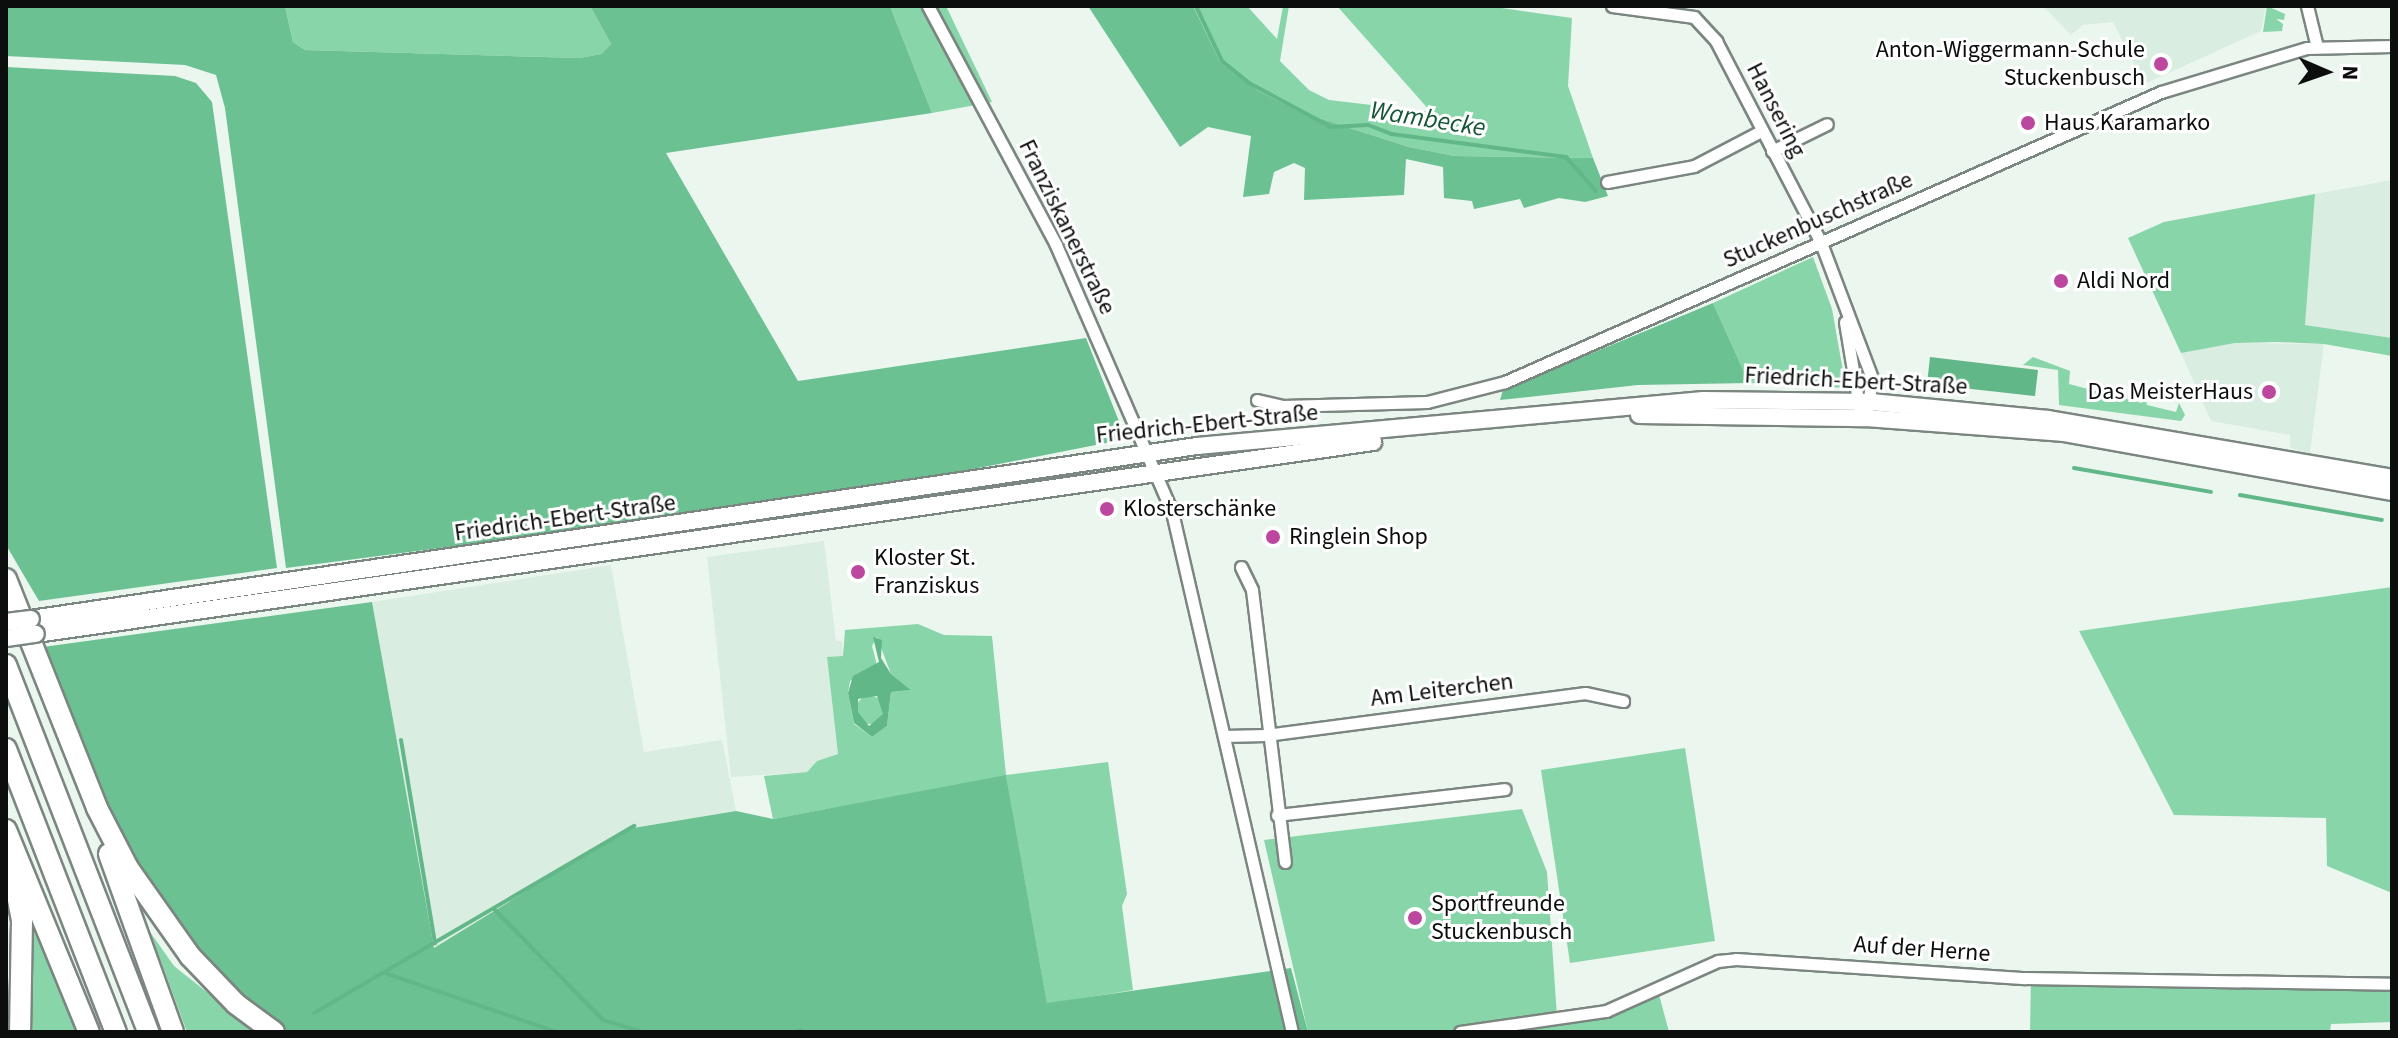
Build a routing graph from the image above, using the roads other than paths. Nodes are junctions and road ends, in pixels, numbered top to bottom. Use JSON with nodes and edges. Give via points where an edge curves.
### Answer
{"nodes":[{"id":1,"x":928,"y":6,"type":"edge"},
{"id":2,"x":1612,"y":6,"type":"edge"},
{"id":3,"x":2307,"y":6,"type":"edge"},
{"id":4,"x":2392,"y":46,"type":"edge"},
{"id":5,"x":2317,"y":47,"type":"junction"},
{"id":6,"x":1827,"y":124,"type":"dead end"},
{"id":7,"x":1761,"y":131,"type":"junction"},
{"id":8,"x":1772,"y":151,"type":"junction"},
{"id":9,"x":1607,"y":182,"type":"dead end"},
{"id":10,"x":1821,"y":243,"type":"junction"},
{"id":11,"x":1843,"y":306,"type":"junction"},
{"id":12,"x":1257,"y":400,"type":"dead end"},
{"id":13,"x":1864,"y":407,"type":"junction"},
{"id":14,"x":1149,"y":454,"type":"junction"},
{"id":15,"x":1156,"y":473,"type":"junction"},
{"id":16,"x":2392,"y":478,"type":"edge"},
{"id":17,"x":2392,"y":492,"type":"edge"},
{"id":18,"x":1241,"y":567,"type":"dead end"},
{"id":19,"x":6,"y":579,"type":"edge"},
{"id":20,"x":6,"y":622,"type":"edge"},
{"id":21,"x":34,"y":626,"type":"junction"},
{"id":22,"x":6,"y":638,"type":"edge"},
{"id":23,"x":6,"y":665,"type":"edge"},
{"id":24,"x":1623,"y":701,"type":"dead end"},
{"id":25,"x":57,"y":708,"type":"junction"},
{"id":26,"x":1266,"y":735,"type":"junction"},
{"id":27,"x":1224,"y":736,"type":"junction"},
{"id":28,"x":6,"y":749,"type":"edge"},
{"id":29,"x":1505,"y":789,"type":"dead end"},
{"id":30,"x":1277,"y":815,"type":"junction"},
{"id":31,"x":6,"y":830,"type":"edge"},
{"id":32,"x":6,"y":851,"type":"edge"},
{"id":33,"x":1285,"y":862,"type":"dead end"},
{"id":34,"x":2392,"y":984,"type":"edge"},
{"id":35,"x":20,"y":1032,"type":"edge"},
{"id":36,"x":89,"y":1032,"type":"edge"},
{"id":37,"x":116,"y":1032,"type":"edge"},
{"id":38,"x":148,"y":1032,"type":"edge"},
{"id":39,"x":173,"y":1032,"type":"edge"},
{"id":40,"x":274,"y":1032,"type":"edge"},
{"id":41,"x":1292,"y":1032,"type":"edge"},
{"id":42,"x":1460,"y":1032,"type":"edge"}],
"edges":[{"from":1,"to":14,"type":"street","name":"Franziskanerstraße","via":[[1056,245]]},
{"from":2,"to":7,"type":"street","name":"Hansering","via":[[1694,17],[1707,26]]},
{"from":3,"to":5,"type":"street"},
{"from":4,"to":5,"type":"street","name":"Stuckenbuschstraße"},
{"from":5,"to":10,"type":"street","name":"Stuckenbuschstraße","via":[[2161,92]]},
{"from":6,"to":8,"type":"street"},
{"from":7,"to":8,"type":"street","name":"Hansering"},
{"from":7,"to":9,"type":"street","via":[[1694,166]]},
{"from":8,"to":10,"type":"street","name":"Hansering"},
{"from":10,"to":11,"type":"street","name":"Hansering"},
{"from":10,"to":12,"type":"street","name":"Stuckenbuschstraße","via":[[1505,382],[1462,395],[1427,402],[1299,406]]},
{"from":11,"to":13,"type":"street","name":"Hansering"},
{"from":11,"to":13,"type":"street","name":"Hansering","via":[[1872,378]]},
{"from":13,"to":14,"type":"main road","name":"Friedrich-Ebert-Straße","via":[[1703,400],[1432,428],[1267,438]]},
{"from":13,"to":15,"type":"main road","name":"Friedrich-Ebert-Straße","via":[[1643,415],[1433,435]]},
{"from":13,"to":16,"type":"main road","name":"Friedrich-Ebert-Straße","via":[[2048,419]]},
{"from":13,"to":17,"type":"main road","name":"Friedrich-Ebert-Straße","via":[[2064,433]]},
{"from":14,"to":15,"type":"street","name":"Franziskanerstraße"},
{"from":14,"to":21,"type":"main road","name":"Friedrich-Ebert-Straße"},
{"from":15,"to":21,"type":"main road","name":"Friedrich-Ebert-Straße"},
{"from":15,"to":27,"type":"street","via":[[1172,512]]},
{"from":18,"to":26,"type":"street","via":[[1252,590]]},
{"from":19,"to":25,"type":"highway"},
{"from":20,"to":21,"type":"main road","bridge":true},
{"from":21,"to":22,"type":"main road","bridge":true},
{"from":23,"to":38,"type":"highway"},
{"from":24,"to":26,"type":"street","name":"Am Leiterchen","via":[[1585,693]]},
{"from":25,"to":39,"type":"highway"},
{"from":25,"to":40,"type":"highway","via":[[97,808],[149,902],[199,966],[236,1004]]},
{"from":26,"to":27,"type":"street","name":"Am Leiterchen"},
{"from":26,"to":30,"type":"street"},
{"from":27,"to":41,"type":"street"},
{"from":28,"to":37,"type":"highway"},
{"from":29,"to":30,"type":"street"},
{"from":30,"to":33,"type":"street"},
{"from":31,"to":36,"type":"highway"},
{"from":32,"to":35,"type":"highway","via":[[22,920]]},
{"from":34,"to":42,"type":"street","name":"Auf der Herne","via":[[2025,978],[1736,959],[1718,961],[1606,1011]]}]}
